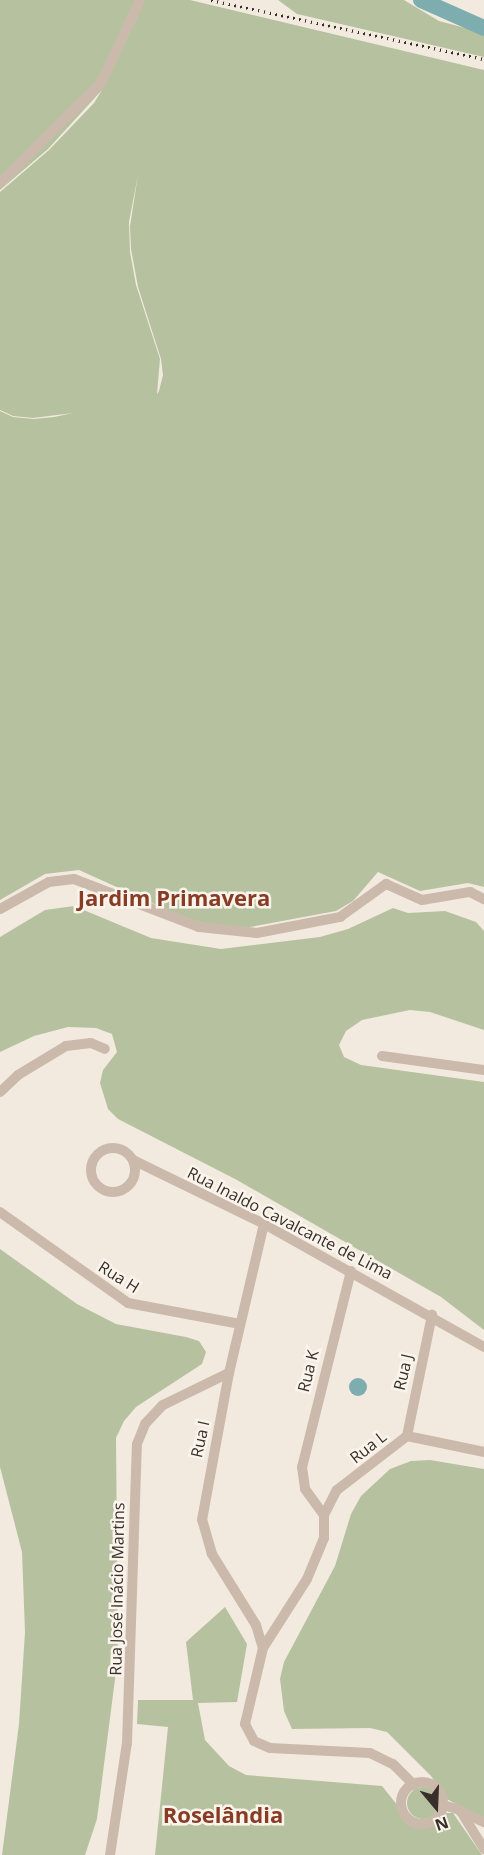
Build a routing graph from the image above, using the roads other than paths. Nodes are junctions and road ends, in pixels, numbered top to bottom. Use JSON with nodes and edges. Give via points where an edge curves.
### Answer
{"nodes":[{"id":1,"x":140,"y":0,"type":"edge"},
{"id":2,"x":0,"y":183,"type":"edge"},
{"id":3,"x":484,"y":898,"type":"edge"},
{"id":4,"x":0,"y":909,"type":"edge"},
{"id":5,"x":105,"y":1048,"type":"dead end"},
{"id":6,"x":382,"y":1056,"type":"dead end"},
{"id":7,"x":484,"y":1070,"type":"edge"},
{"id":8,"x":0,"y":1092,"type":"edge"},
{"id":9,"x":133,"y":1160,"type":"junction"},
{"id":10,"x":0,"y":1212,"type":"edge"},
{"id":11,"x":264,"y":1224,"type":"junction"},
{"id":12,"x":351,"y":1271,"type":"junction"},
{"id":13,"x":432,"y":1315,"type":"junction"},
{"id":14,"x":240,"y":1324,"type":"junction"},
{"id":15,"x":484,"y":1347,"type":"edge"},
{"id":16,"x":229,"y":1373,"type":"junction"},
{"id":17,"x":407,"y":1436,"type":"junction"},
{"id":18,"x":484,"y":1452,"type":"edge"},
{"id":19,"x":337,"y":1490,"type":"junction"},
{"id":20,"x":309,"y":1494,"type":"junction"},
{"id":21,"x":324,"y":1515,"type":"junction"},
{"id":22,"x":255,"y":1625,"type":"junction"},
{"id":23,"x":274,"y":1631,"type":"junction"},
{"id":24,"x":263,"y":1648,"type":"junction"},
{"id":25,"x":414,"y":1785,"type":"junction"},
{"id":26,"x":443,"y":1805,"type":"junction"},
{"id":27,"x":460,"y":1810,"type":"junction"},
{"id":28,"x":484,"y":1822,"type":"edge"},
{"id":29,"x":484,"y":1849,"type":"edge"},
{"id":30,"x":110,"y":1855,"type":"edge"}],
"edges":[{"from":1,"to":2,"type":"street","via":[[101,82]]},
{"from":3,"to":4,"type":"street","via":[[470,892],[422,900],[386,884],[340,917],[257,933],[199,927],[93,883],[68,878],[40,885]]},
{"from":5,"to":8,"type":"street","via":[[91,1043],[66,1046],[18,1075]]},
{"from":6,"to":7,"type":"street"},
{"from":9,"to":9,"type":"street","name":"Rua Inaldo Cavalcante de Lima","via":[[134,1176],[120,1191],[104,1190],[92,1179],[91,1164],[104,1149],[119,1148]]},
{"from":9,"to":11,"type":"street","name":"Rua Inaldo Cavalcante de Lima"},
{"from":10,"to":14,"type":"street","name":"Rua H","via":[[128,1303]]},
{"from":11,"to":12,"type":"street","name":"Rua Inaldo Cavalcante de Lima"},
{"from":11,"to":14,"type":"street","name":"Rua I"},
{"from":12,"to":13,"type":"street","name":"Rua Inaldo Cavalcante de Lima"},
{"from":12,"to":20,"type":"street","name":"Rua K","via":[[316,1400],[302,1479]]},
{"from":13,"to":15,"type":"street"},
{"from":13,"to":17,"type":"street","name":"Rua J"},
{"from":14,"to":16,"type":"street","name":"Rua I"},
{"from":16,"to":22,"type":"street","name":"Rua I","via":[[202,1520],[212,1554]]},
{"from":16,"to":30,"type":"street","name":"Rua José Inácio Martins","via":[[163,1405],[145,1424],[137,1444],[127,1743]]},
{"from":17,"to":18,"type":"street","name":"Rua L"},
{"from":17,"to":19,"type":"street","name":"Rua L"},
{"from":19,"to":20,"type":"street","via":[[323,1497]]},
{"from":19,"to":21,"type":"street","name":"Rua L"},
{"from":20,"to":21,"type":"street"},
{"from":21,"to":23,"type":"street","via":[[324,1538],[316,1562]]},
{"from":22,"to":23,"type":"street","via":[[264,1633]]},
{"from":22,"to":24,"type":"street","name":"Rua I"},
{"from":23,"to":24,"type":"street"},
{"from":24,"to":25,"type":"street","via":[[245,1715],[254,1741],[277,1749],[363,1750],[393,1764]]},
{"from":25,"to":26,"type":"street","via":[[434,1786]]},
{"from":25,"to":26,"type":"street","via":[[402,1799],[409,1820],[431,1822],[440,1815]]},
{"from":26,"to":27,"type":"street"},
{"from":27,"to":28,"type":"street"},
{"from":27,"to":29,"type":"street"}]}
